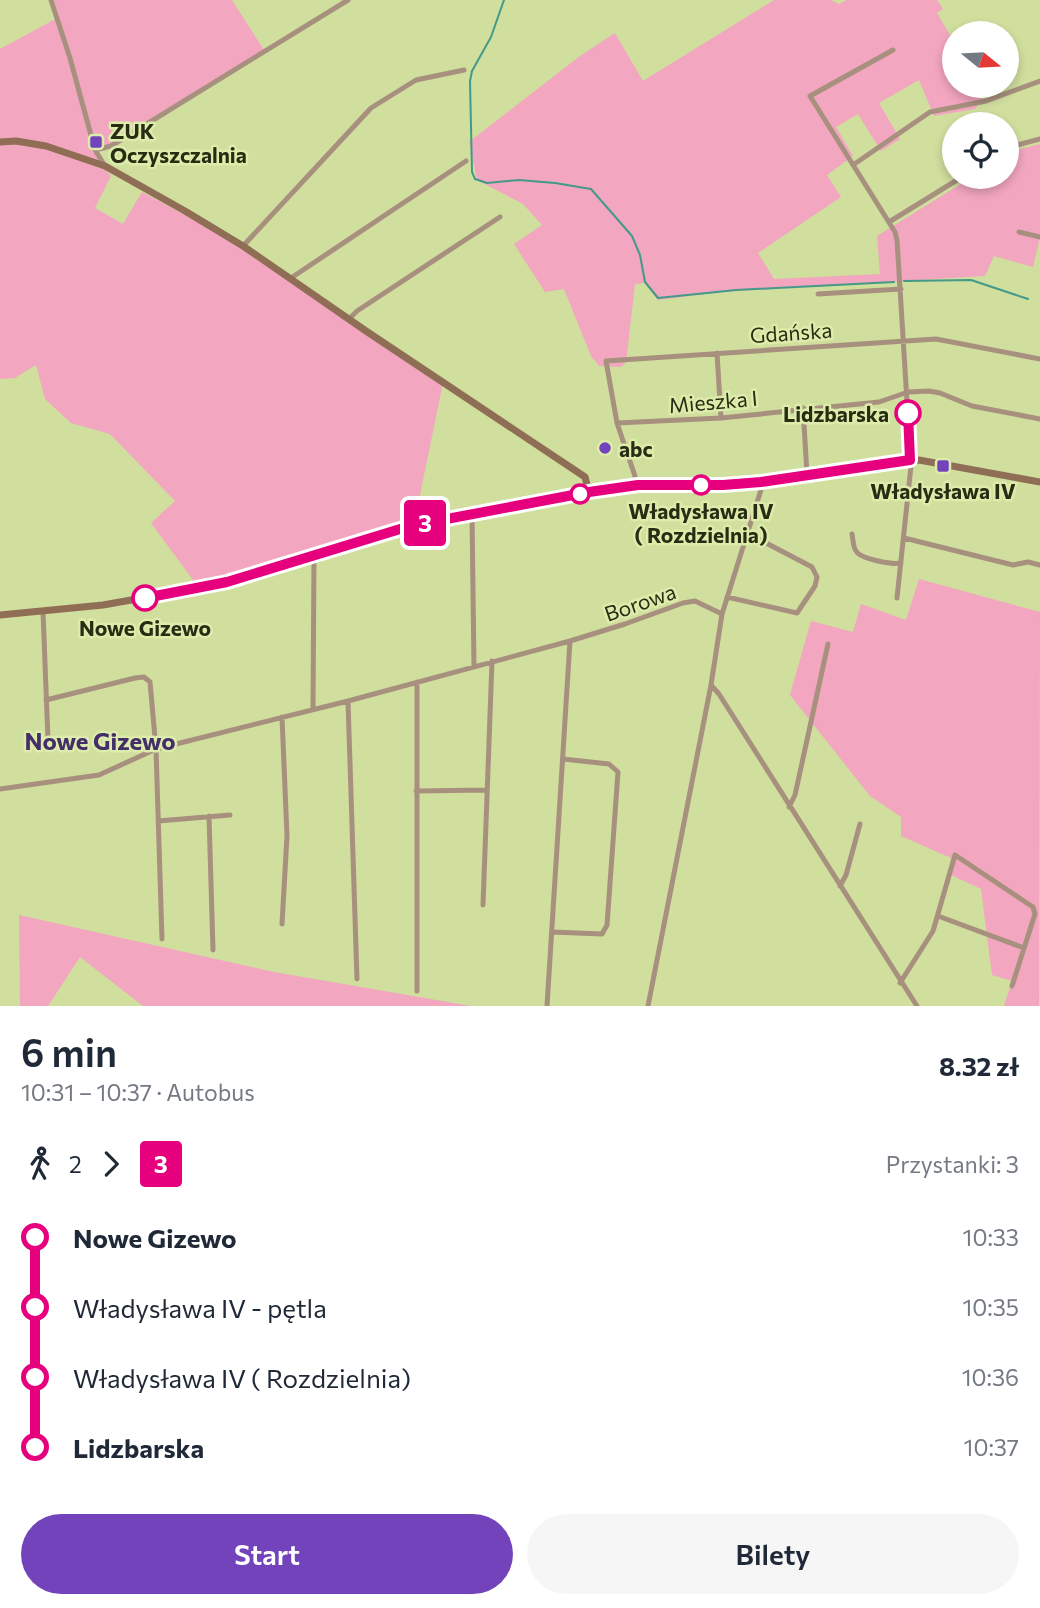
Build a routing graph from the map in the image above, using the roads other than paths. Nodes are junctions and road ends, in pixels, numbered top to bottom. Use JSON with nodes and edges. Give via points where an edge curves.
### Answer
{"nodes":[{"id":1,"x":51,"y":0,"type":"edge"},
{"id":2,"x":348,"y":0,"type":"edge"},
{"id":3,"x":893,"y":50,"type":"dead end"},
{"id":4,"x":464,"y":70,"type":"dead end"},
{"id":5,"x":1040,"y":81,"type":"edge"},
{"id":6,"x":1040,"y":139,"type":"edge"},
{"id":7,"x":0,"y":142,"type":"edge"},
{"id":8,"x":1019,"y":145,"type":"edge"},
{"id":9,"x":95,"y":150,"type":"junction"},
{"id":10,"x":466,"y":161,"type":"dead end"},
{"id":11,"x":853,"y":165,"type":"junction"},
{"id":12,"x":105,"y":166,"type":"junction"},
{"id":13,"x":942,"y":189,"type":"edge"},
{"id":14,"x":500,"y":217,"type":"dead end"},
{"id":15,"x":888,"y":222,"type":"junction"},
{"id":16,"x":1019,"y":232,"type":"dead end"},
{"id":17,"x":1040,"y":237,"type":"edge"},
{"id":18,"x":243,"y":246,"type":"junction"},
{"id":19,"x":291,"y":278,"type":"junction"},
{"id":20,"x":901,"y":289,"type":"junction"},
{"id":21,"x":818,"y":294,"type":"dead end"},
{"id":22,"x":349,"y":319,"type":"junction"},
{"id":23,"x":905,"y":340,"type":"junction"},
{"id":24,"x":717,"y":353,"type":"junction"},
{"id":25,"x":1040,"y":359,"type":"edge"},
{"id":26,"x":908,"y":392,"type":"junction"},
{"id":27,"x":803,"y":408,"type":"junction"},
{"id":28,"x":721,"y":418,"type":"junction"},
{"id":29,"x":1040,"y":419,"type":"edge"},
{"id":30,"x":617,"y":423,"type":"junction"},
{"id":31,"x":910,"y":460,"type":"junction"},
{"id":32,"x":807,"y":474,"type":"junction"},
{"id":33,"x":761,"y":482,"type":"junction"},
{"id":34,"x":1040,"y":482,"type":"edge"},
{"id":35,"x":638,"y":485,"type":"junction"},
{"id":36,"x":589,"y":492,"type":"junction"},
{"id":37,"x":472,"y":514,"type":"junction"},
{"id":38,"x":747,"y":533,"type":"junction"},
{"id":39,"x":852,"y":534,"type":"dead end"},
{"id":40,"x":904,"y":538,"type":"junction"},
{"id":41,"x":314,"y":555,"type":"junction"},
{"id":42,"x":901,"y":563,"type":"junction"},
{"id":43,"x":1040,"y":565,"type":"edge"},
{"id":44,"x":727,"y":597,"type":"junction"},
{"id":45,"x":897,"y":598,"type":"dead end"},
{"id":46,"x":43,"y":612,"type":"junction"},
{"id":47,"x":722,"y":614,"type":"junction"},
{"id":48,"x":0,"y":615,"type":"edge"},
{"id":49,"x":570,"y":641,"type":"junction"},
{"id":50,"x":828,"y":644,"type":"dead end"},
{"id":51,"x":492,"y":661,"type":"junction"},
{"id":52,"x":474,"y":667,"type":"junction"},
{"id":53,"x":417,"y":682,"type":"junction"},
{"id":54,"x":710,"y":685,"type":"junction"},
{"id":55,"x":46,"y":700,"type":"junction"},
{"id":56,"x":348,"y":701,"type":"junction"},
{"id":57,"x":313,"y":709,"type":"junction"},
{"id":58,"x":282,"y":717,"type":"junction"},
{"id":59,"x":48,"y":740,"type":"dead end"},
{"id":60,"x":156,"y":750,"type":"junction"},
{"id":61,"x":563,"y":759,"type":"junction"},
{"id":62,"x":0,"y":789,"type":"edge"},
{"id":63,"x":487,"y":790,"type":"junction"},
{"id":64,"x":416,"y":791,"type":"junction"},
{"id":65,"x":789,"y":807,"type":"junction"},
{"id":66,"x":209,"y":816,"type":"junction"},
{"id":67,"x":230,"y":816,"type":"dead end"},
{"id":68,"x":158,"y":821,"type":"junction"},
{"id":69,"x":860,"y":824,"type":"dead end"},
{"id":70,"x":840,"y":886,"type":"junction"},
{"id":71,"x":483,"y":905,"type":"dead end"},
{"id":72,"x":938,"y":916,"type":"junction"},
{"id":73,"x":282,"y":924,"type":"dead end"},
{"id":74,"x":552,"y":932,"type":"junction"},
{"id":75,"x":162,"y":939,"type":"dead end"},
{"id":76,"x":1024,"y":948,"type":"junction"},
{"id":77,"x":213,"y":950,"type":"dead end"},
{"id":78,"x":356,"y":979,"type":"dead end"},
{"id":79,"x":900,"y":983,"type":"junction"},
{"id":80,"x":1012,"y":986,"type":"dead end"},
{"id":81,"x":417,"y":991,"type":"dead end"},
{"id":82,"x":547,"y":1006,"type":"edge"},
{"id":83,"x":648,"y":1006,"type":"edge"},
{"id":84,"x":917,"y":1006,"type":"edge"}],
"edges":[{"from":1,"to":9,"type":"street"},
{"from":2,"to":9,"type":"street","via":[[111,146]]},
{"from":3,"to":11,"type":"street","via":[[810,96]]},
{"from":4,"to":18,"type":"street","via":[[416,80],[371,108]]},
{"from":5,"to":11,"type":"street","via":[[986,102],[930,112]]},
{"from":6,"to":8,"type":"street"},
{"from":7,"to":12,"type":"street","via":[[46,146]]},
{"from":9,"to":12,"type":"street"},
{"from":10,"to":19,"type":"street"},
{"from":11,"to":15,"type":"street"},
{"from":12,"to":18,"type":"street"},
{"from":13,"to":15,"type":"street"},
{"from":14,"to":22,"type":"street"},
{"from":15,"to":20,"type":"street","via":[[897,240]]},
{"from":16,"to":17,"type":"street"},
{"from":18,"to":19,"type":"street"},
{"from":19,"to":22,"type":"street"},
{"from":20,"to":21,"type":"street"},
{"from":20,"to":23,"type":"street"},
{"from":22,"to":36,"type":"street","via":[[585,477]]},
{"from":23,"to":24,"type":"street","name":"Gdańska"},
{"from":23,"to":25,"type":"street","name":"Gdańska","via":[[936,339]]},
{"from":23,"to":26,"type":"street"},
{"from":24,"to":28,"type":"street"},
{"from":24,"to":30,"type":"street","name":"Gdańska","via":[[606,361]]},
{"from":26,"to":27,"type":"street","name":"Mieszka I","via":[[879,402]]},
{"from":26,"to":29,"type":"street","name":"Mieszka I","via":[[940,393],[972,405]]},
{"from":26,"to":31,"type":"street"},
{"from":27,"to":28,"type":"street","name":"Mieszka I"},
{"from":27,"to":32,"type":"street"},
{"from":28,"to":30,"type":"street","name":"Mieszka I"},
{"from":30,"to":35,"type":"street"},
{"from":31,"to":32,"type":"street"},
{"from":31,"to":34,"type":"street"},
{"from":31,"to":40,"type":"street"},
{"from":32,"to":33,"type":"street"},
{"from":33,"to":35,"type":"street"},
{"from":33,"to":38,"type":"street"},
{"from":35,"to":36,"type":"street"},
{"from":36,"to":37,"type":"street"},
{"from":37,"to":41,"type":"street","via":[[410,526]]},
{"from":37,"to":52,"type":"street"},
{"from":38,"to":44,"type":"street"},
{"from":38,"to":44,"type":"street","via":[[812,566],[815,586],[797,613]]},
{"from":39,"to":42,"type":"street","via":[[860,556]]},
{"from":40,"to":42,"type":"street"},
{"from":40,"to":43,"type":"street","via":[[1013,565]]},
{"from":41,"to":46,"type":"street","via":[[199,589]]},
{"from":41,"to":57,"type":"street"},
{"from":42,"to":45,"type":"street"},
{"from":44,"to":47,"type":"street"},
{"from":46,"to":48,"type":"street"},
{"from":46,"to":55,"type":"street"},
{"from":47,"to":49,"type":"street","name":"Borowa","via":[[695,601],[683,603]]},
{"from":47,"to":54,"type":"street"},
{"from":49,"to":51,"type":"street","name":"Borowa"},
{"from":49,"to":61,"type":"street"},
{"from":50,"to":65,"type":"street"},
{"from":51,"to":52,"type":"street","name":"Borowa"},
{"from":51,"to":63,"type":"street"},
{"from":52,"to":53,"type":"street","name":"Borowa"},
{"from":53,"to":56,"type":"street","name":"Borowa"},
{"from":53,"to":64,"type":"street"},
{"from":54,"to":65,"type":"street"},
{"from":54,"to":83,"type":"street"},
{"from":55,"to":59,"type":"street"},
{"from":55,"to":60,"type":"street","via":[[144,677],[150,682]]},
{"from":56,"to":57,"type":"street","name":"Borowa"},
{"from":56,"to":78,"type":"street"},
{"from":57,"to":58,"type":"street","name":"Borowa"},
{"from":58,"to":60,"type":"street","name":"Borowa"},
{"from":58,"to":73,"type":"street","via":[[287,836]]},
{"from":60,"to":62,"type":"street","name":"Borowa","via":[[99,775]]},
{"from":60,"to":68,"type":"street"},
{"from":61,"to":74,"type":"street"},
{"from":61,"to":74,"type":"street","via":[[609,764],[618,772],[617,794],[607,925],[602,934]]},
{"from":63,"to":64,"type":"street"},
{"from":63,"to":71,"type":"street"},
{"from":64,"to":81,"type":"street"},
{"from":65,"to":70,"type":"street"},
{"from":66,"to":67,"type":"street"},
{"from":66,"to":68,"type":"street"},
{"from":66,"to":77,"type":"street"},
{"from":68,"to":75,"type":"street"},
{"from":69,"to":70,"type":"street"},
{"from":70,"to":79,"type":"street"},
{"from":72,"to":76,"type":"street"},
{"from":72,"to":76,"type":"street","via":[[956,855],[1033,907]]},
{"from":72,"to":79,"type":"street"},
{"from":74,"to":82,"type":"street"},
{"from":76,"to":80,"type":"street"},
{"from":79,"to":84,"type":"street"}]}
